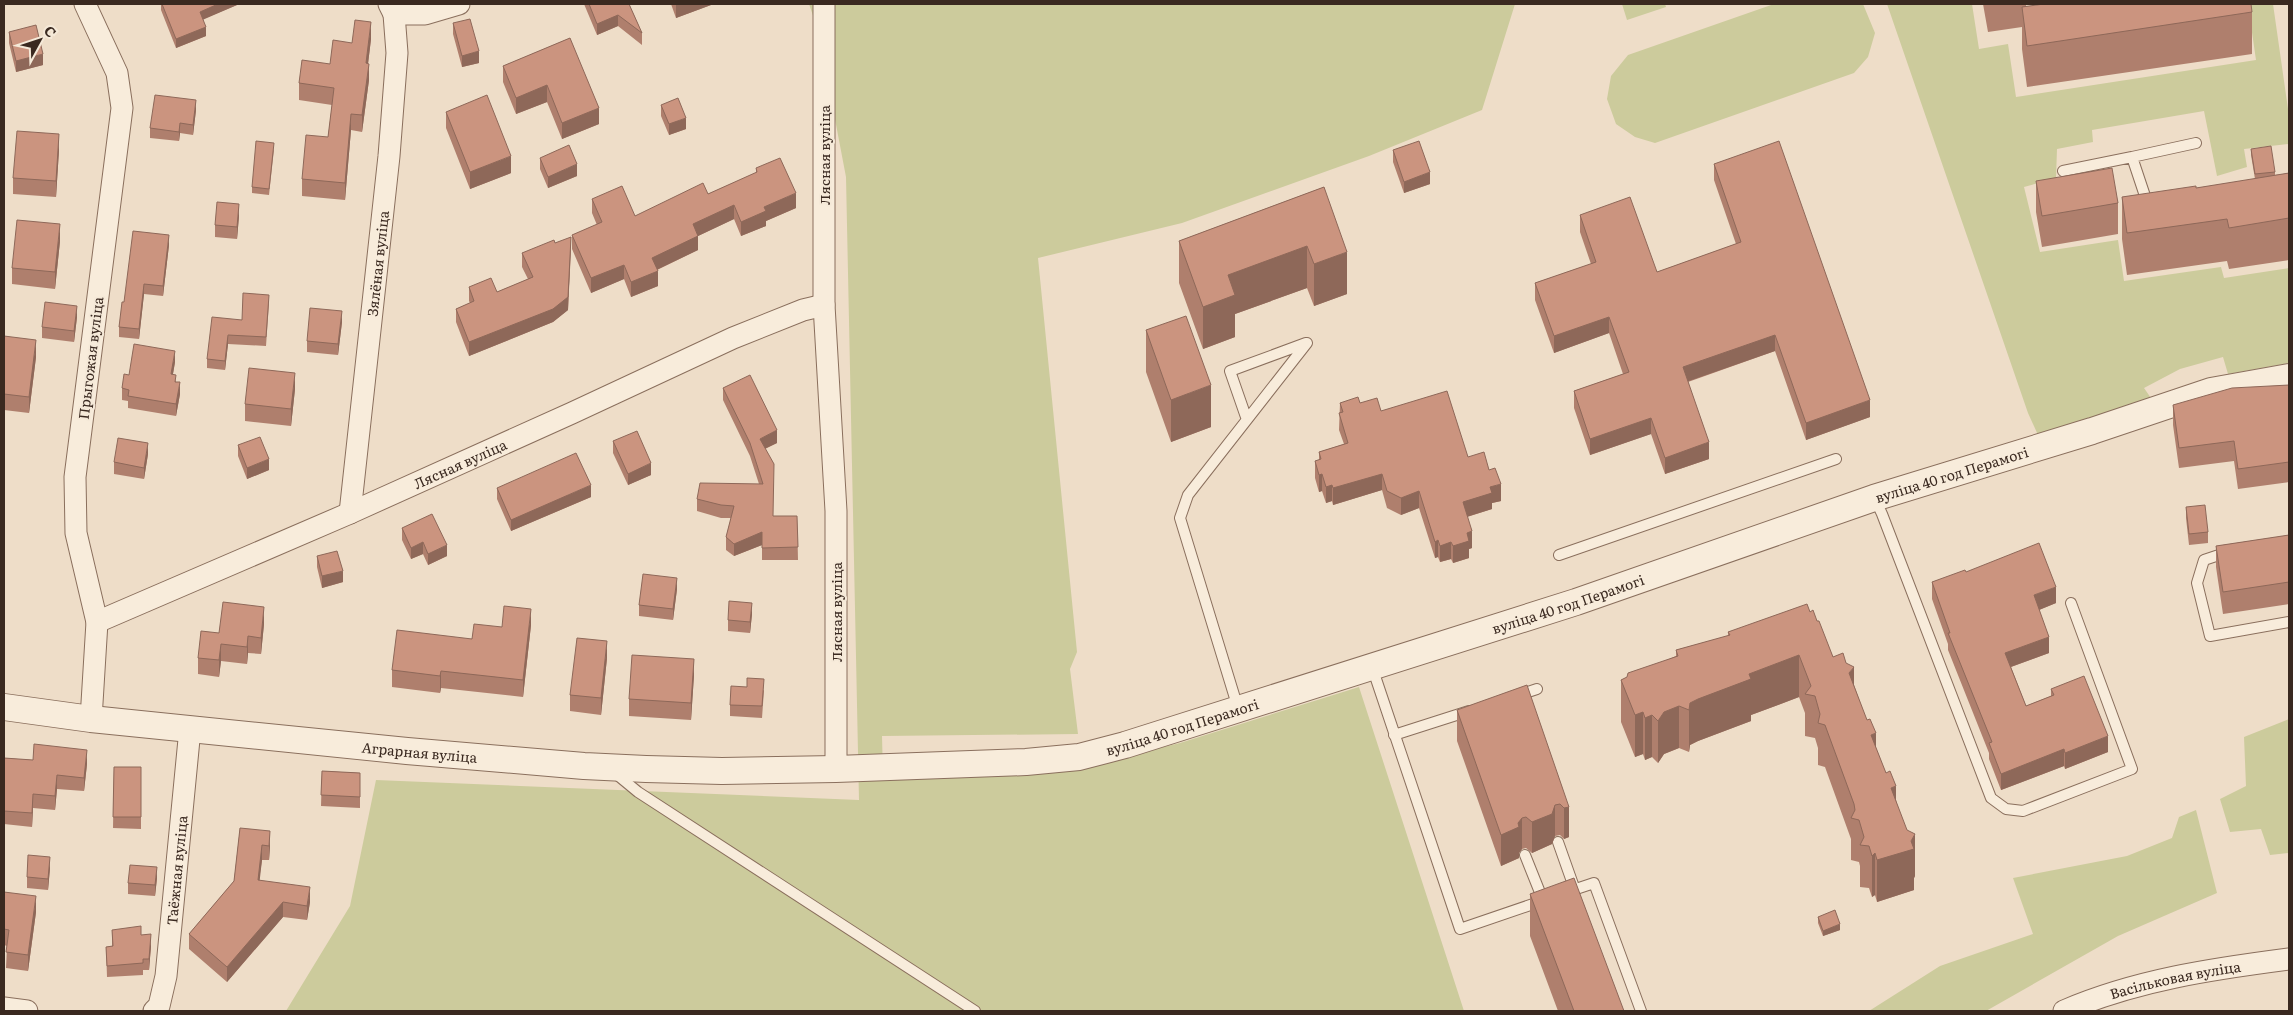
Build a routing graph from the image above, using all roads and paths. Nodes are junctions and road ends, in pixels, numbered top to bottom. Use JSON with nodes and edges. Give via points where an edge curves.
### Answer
{"nodes":[{"id":1,"x":85,"y":4,"type":"edge"},
{"id":2,"x":459,"y":4,"type":"edge"},
{"id":3,"x":824,"y":4,"type":"edge"},
{"id":4,"x":392,"y":9,"type":"edge"},
{"id":5,"x":2196,"y":143,"type":"dead end"},
{"id":6,"x":2132,"y":157,"type":"junction"},
{"id":7,"x":2063,"y":171,"type":"dead end"},
{"id":8,"x":2159,"y":212,"type":"edge"},
{"id":9,"x":824,"y":305,"type":"junction"},
{"id":10,"x":2289,"y":377,"type":"edge"},
{"id":11,"x":1246,"y":418,"type":"junction"},
{"id":12,"x":1836,"y":459,"type":"dead end"},
{"id":13,"x":1874,"y":498,"type":"junction"},
{"id":14,"x":350,"y":513,"type":"junction"},
{"id":15,"x":2229,"y":552,"type":"edge"},
{"id":16,"x":1559,"y":554,"type":"dead end"},
{"id":17,"x":2071,"y":603,"type":"dead end"},
{"id":18,"x":97,"y":622,"type":"junction"},
{"id":19,"x":2289,"y":622,"type":"edge"},
{"id":20,"x":1371,"y":666,"type":"junction"},
{"id":21,"x":1537,"y":689,"type":"dead end"},
{"id":22,"x":1508,"y":698,"type":"edge"},
{"id":23,"x":4,"y":707,"type":"edge"},
{"id":24,"x":1480,"y":707,"type":"edge"},
{"id":25,"x":1239,"y":709,"type":"junction"},
{"id":26,"x":91,"y":719,"type":"junction"},
{"id":27,"x":190,"y":728,"type":"junction"},
{"id":28,"x":1394,"y":735,"type":"junction"},
{"id":29,"x":608,"y":767,"type":"junction"},
{"id":30,"x":836,"y":769,"type":"junction"},
{"id":31,"x":1558,"y":842,"type":"dead end"},
{"id":32,"x":1525,"y":855,"type":"dead end"},
{"id":33,"x":2289,"y":960,"type":"edge"},
{"id":34,"x":4,"y":1008,"type":"edge"},
{"id":35,"x":27,"y":1011,"type":"edge"},
{"id":36,"x":154,"y":1011,"type":"edge"},
{"id":37,"x":975,"y":1011,"type":"edge"},
{"id":38,"x":1640,"y":1011,"type":"edge"},
{"id":39,"x":2064,"y":1011,"type":"edge"}],
"edges":[{"from":1,"to":18,"type":"street","name":"Прыгожая вуліца","via":[[117,73],[122,108],[75,478],[76,533]]},
{"from":2,"to":4,"type":"street","name":"Зялёная вуліца","via":[[425,14]]},
{"from":3,"to":9,"type":"street","name":"Лясная вуліца"},
{"from":4,"to":14,"type":"street","name":"Зялёная вуліца","via":[[397,53],[389,156]]},
{"from":5,"to":6,"type":"lane"},
{"from":6,"to":7,"type":"lane"},
{"from":6,"to":8,"type":"lane","via":[[2150,213]]},
{"from":9,"to":14,"type":"street","name":"Лясная вуліца","via":[[732,338]]},
{"from":9,"to":30,"type":"street","name":"Лясная вуліца","via":[[836,511]]},
{"from":10,"to":13,"type":"street","name":"вуліца 40 год Перамогі","via":[[2211,391],[2092,432]]},
{"from":11,"to":11,"type":"lane","via":[[1295,358],[1307,343],[1230,371]]},
{"from":11,"to":25,"type":"lane","via":[[1188,495],[1180,518]]},
{"from":12,"to":16,"type":"lane"},
{"from":13,"to":17,"type":"lane","via":[[1991,798],[2006,809],[2023,810],[2132,769]]},
{"from":13,"to":20,"type":"street","name":"вуліца 40 год Перамогі","via":[[1576,602]]},
{"from":14,"to":18,"type":"street","name":"Лясная вуліца"},
{"from":15,"to":19,"type":"lane","via":[[2204,560],[2197,584],[2210,636]]},
{"from":18,"to":26,"type":"street","name":"Прыгожая вуліца"},
{"from":20,"to":25,"type":"street","name":"вуліца 40 год Перамогі"},
{"from":20,"to":28,"type":"lane"},
{"from":21,"to":22,"type":"lane"},
{"from":23,"to":26,"type":"street","name":"Аграрная вуліца"},
{"from":24,"to":28,"type":"lane"},
{"from":25,"to":30,"type":"street","name":"вуліца 40 год Перамогі","via":[[1126,746],[1079,757]]},
{"from":26,"to":27,"type":"street","name":"Аграрная вуліца"},
{"from":27,"to":29,"type":"street","name":"Аграрная вуліца","via":[[407,751]]},
{"from":27,"to":36,"type":"street","name":"Таёжная вуліца","via":[[166,976],[159,1006]]},
{"from":28,"to":32,"type":"lane","via":[[1460,929],[1547,899]]},
{"from":29,"to":30,"type":"street","name":"Аграрная вуліца","via":[[722,771]]},
{"from":29,"to":37,"type":"lane","via":[[638,792]]},
{"from":31,"to":38,"type":"lane","via":[[1572,891],[1594,883]]},
{"from":33,"to":39,"type":"street","name":"Васільковая вуліца","via":[[2146,982]]},
{"from":34,"to":35,"type":"street"}]}
